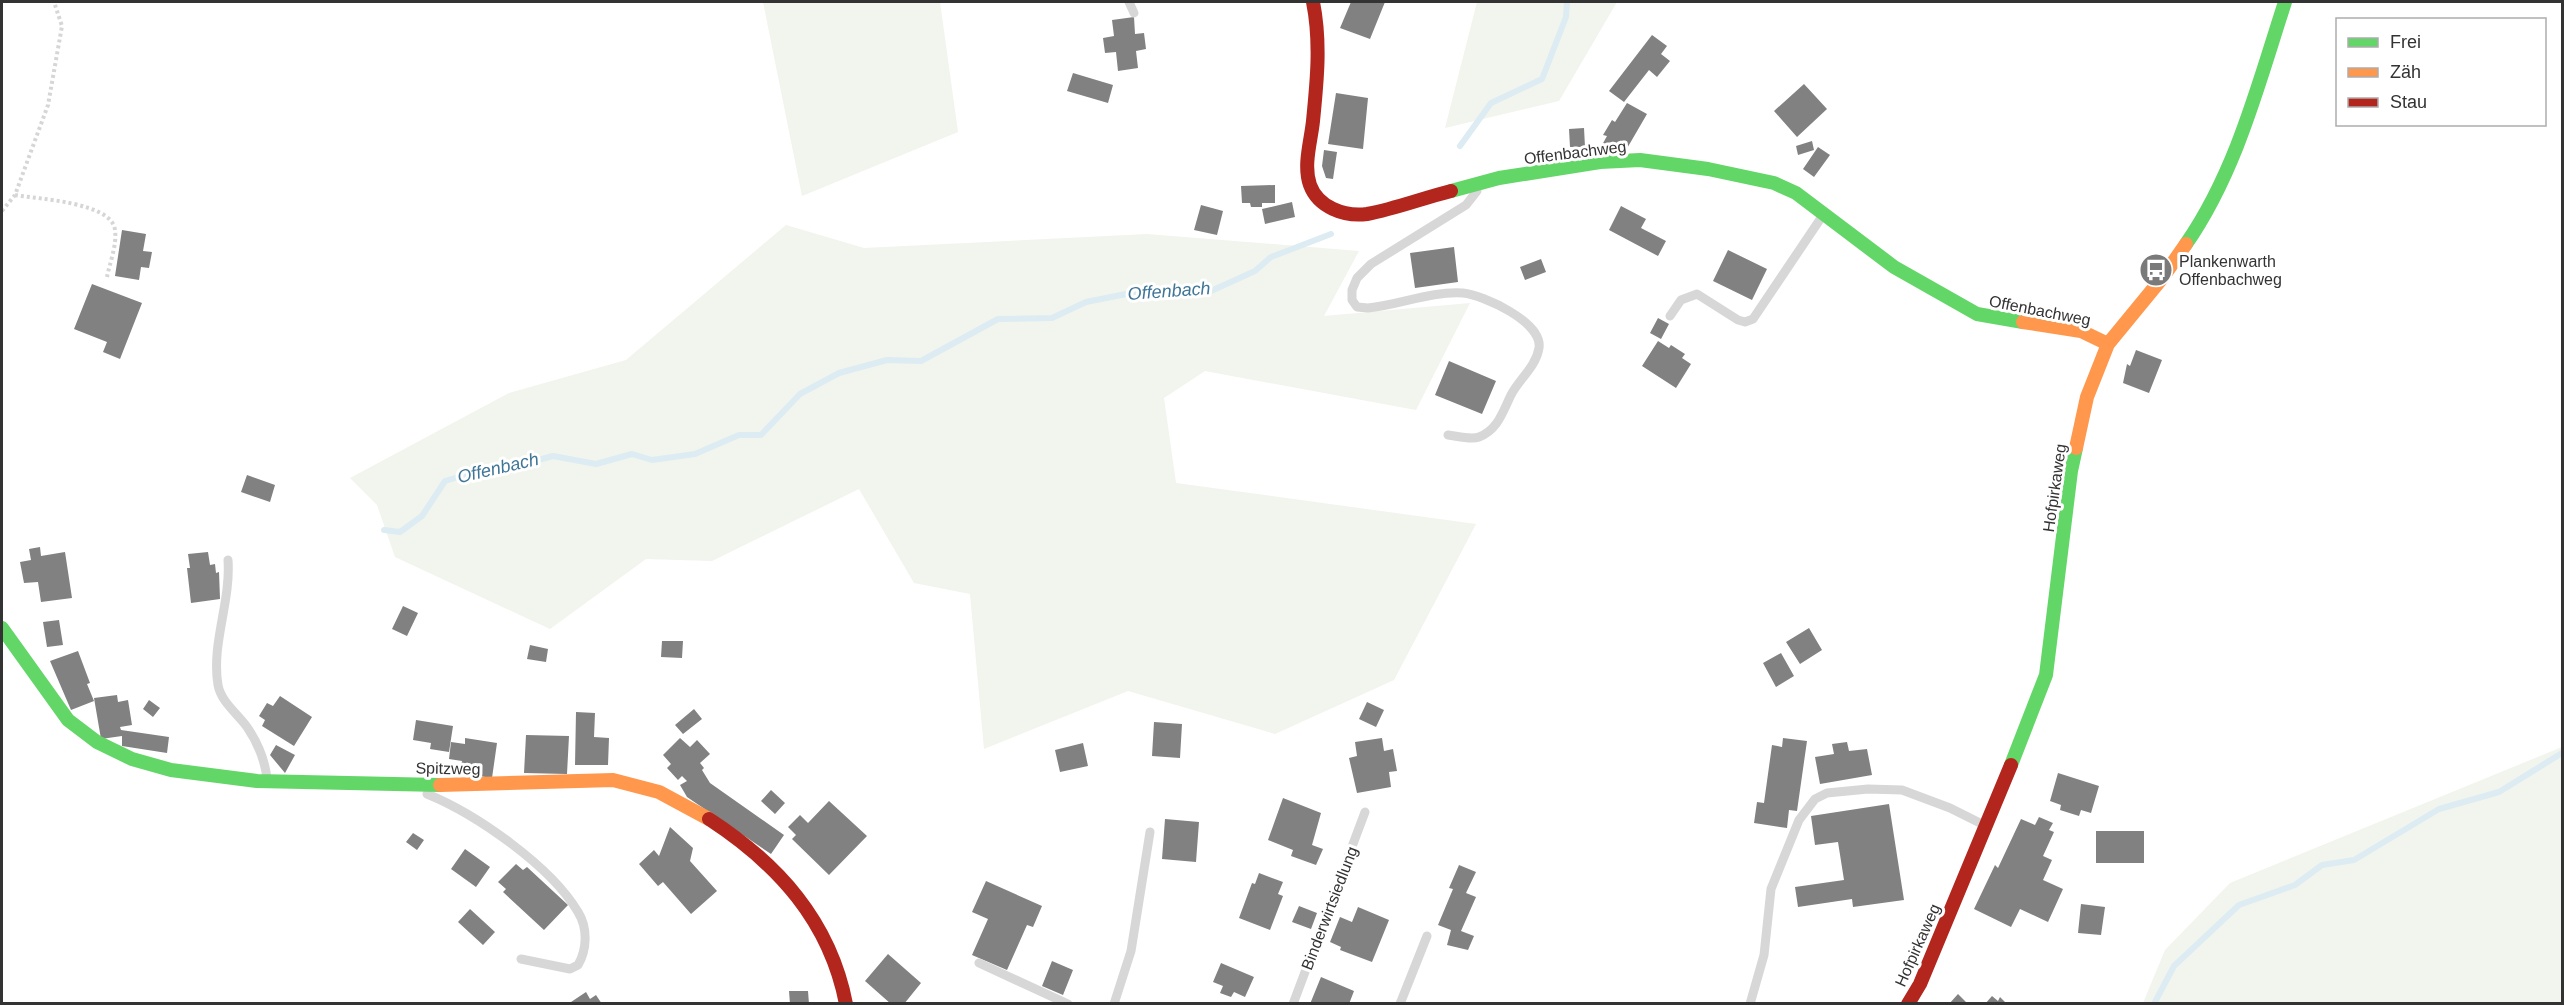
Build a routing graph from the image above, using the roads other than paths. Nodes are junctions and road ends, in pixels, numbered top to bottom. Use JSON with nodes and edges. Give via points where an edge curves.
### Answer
{"nodes":[{"id":1,"x":1130,"y":2,"type":"edge"},
{"id":2,"x":1313,"y":2,"type":"edge"},
{"id":3,"x":2285,"y":2,"type":"edge"},
{"id":4,"x":1134,"y":13,"type":"dead end"},
{"id":5,"x":1480,"y":183,"type":"junction"},
{"id":6,"x":1825,"y":213,"type":"junction"},
{"id":7,"x":1670,"y":316,"type":"dead end"},
{"id":8,"x":2108,"y":344,"type":"junction"},
{"id":9,"x":1448,"y":435,"type":"dead end"},
{"id":10,"x":228,"y":560,"type":"dead end"},
{"id":11,"x":2,"y":628,"type":"edge"},
{"id":12,"x":268,"y":781,"type":"junction"},
{"id":13,"x":413,"y":784,"type":"junction"},
{"id":14,"x":1365,"y":812,"type":"dead end"},
{"id":15,"x":1986,"y":826,"type":"junction"},
{"id":16,"x":1150,"y":832,"type":"dead end"},
{"id":17,"x":1427,"y":936,"type":"dead end"},
{"id":18,"x":521,"y":959,"type":"dead end"},
{"id":19,"x":979,"y":963,"type":"dead end"},
{"id":20,"x":846,"y":1004,"type":"edge"},
{"id":21,"x":1068,"y":1004,"type":"edge"},
{"id":22,"x":1114,"y":1004,"type":"edge"},
{"id":23,"x":1293,"y":1004,"type":"edge"},
{"id":24,"x":1400,"y":1004,"type":"edge"},
{"id":25,"x":1750,"y":1004,"type":"edge"},
{"id":26,"x":1908,"y":1004,"type":"edge"}],
"edges":[{"from":1,"to":4,"type":"lane"},
{"from":2,"to":5,"type":"street","name":"Offenbachweg","via":[[1318,20],[1319,62],[1307,173],[1326,206],[1345,215],[1366,214]]},
{"from":3,"to":8,"type":"street","name":"Hofpirkaweg","via":[[2236,152],[2200,224]]},
{"from":5,"to":6,"type":"street","name":"Offenbachweg","via":[[1600,162],[1640,160],[1774,183]]},
{"from":5,"to":9,"type":"lane","via":[[1476,195],[1466,205],[1371,264],[1357,278],[1352,290],[1357,307],[1368,308],[1445,293],[1466,294],[1510,311],[1536,333],[1540,346],[1536,358],[1490,432],[1477,438]]},
{"from":6,"to":7,"type":"lane","via":[[1753,320],[1738,320],[1697,294],[1681,300]]},
{"from":6,"to":8,"type":"street","name":"Offenbachweg","via":[[1894,267],[1977,314],[2081,331]]},
{"from":8,"to":15,"type":"street","name":"Hofpirkaweg","via":[[2080,424],[2046,675]]},
{"from":10,"to":12,"type":"lane","via":[[230,579],[217,658],[218,687],[248,728],[265,761]]},
{"from":11,"to":12,"type":"street","name":"Spitzweg","via":[[68,720],[93,742],[154,767]]},
{"from":12,"to":13,"type":"street","name":"Spitzweg"},
{"from":13,"to":18,"type":"lane","via":[[420,792],[463,811],[496,833],[540,869],[579,914],[585,946],[578,965],[570,969]]},
{"from":13,"to":20,"type":"street","name":"Spitzweg","via":[[628,781],[683,802],[761,857],[798,896],[836,961]]},
{"from":14,"to":23,"type":"lane","name":"Binderwirtsiedlung"},
{"from":15,"to":25,"type":"lane","via":[[1902,790],[1827,793],[1815,799],[1799,820],[1771,889],[1764,955]]},
{"from":15,"to":26,"type":"street","name":"Hofpirkaweg"},
{"from":16,"to":22,"type":"lane","via":[[1131,951]]},
{"from":17,"to":24,"type":"lane"},
{"from":19,"to":21,"type":"lane"}]}
